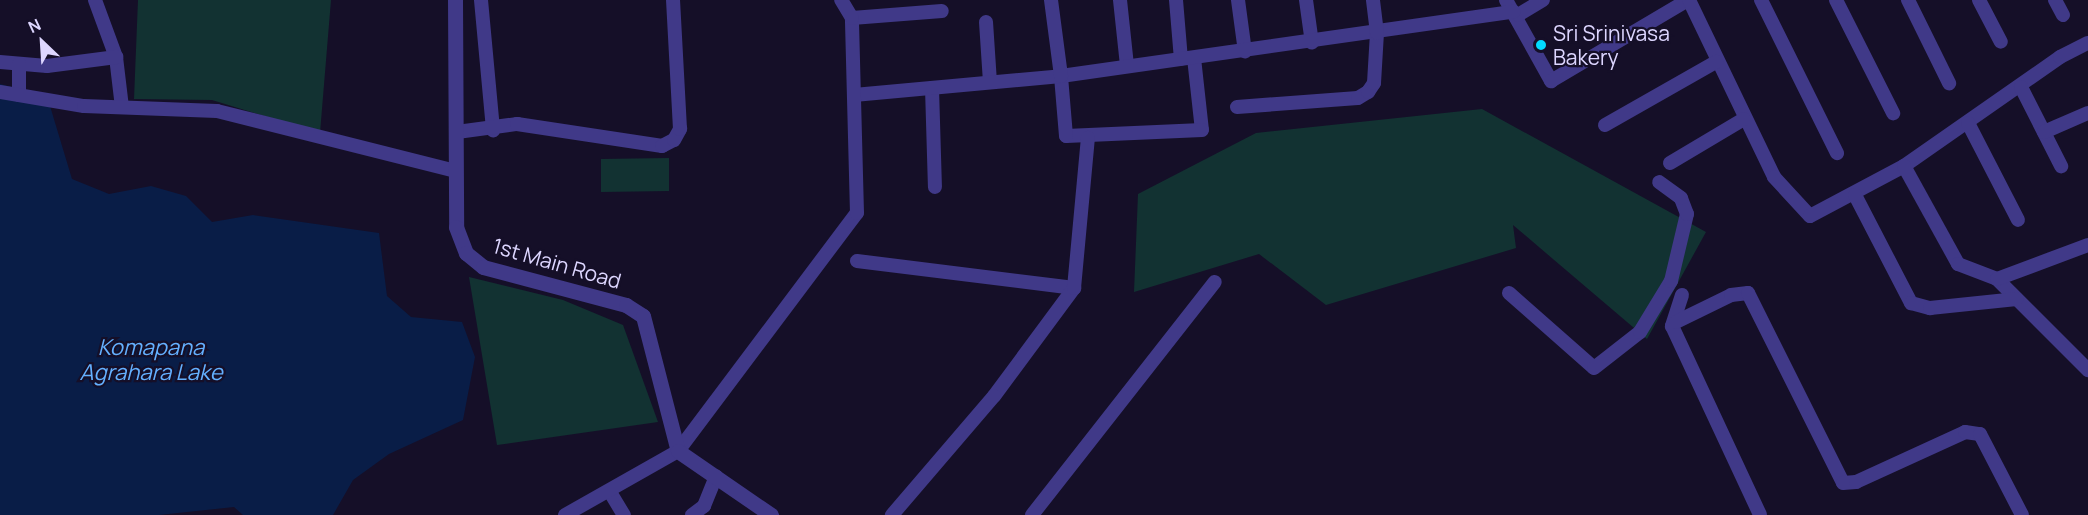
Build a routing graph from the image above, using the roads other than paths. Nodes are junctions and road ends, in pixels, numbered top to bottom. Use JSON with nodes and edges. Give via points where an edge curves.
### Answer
{"nodes":[{"id":1,"x":95,"y":0,"type":"edge"},
{"id":2,"x":455,"y":0,"type":"edge"},
{"id":3,"x":482,"y":0,"type":"edge"},
{"id":4,"x":673,"y":0,"type":"edge"},
{"id":5,"x":841,"y":0,"type":"edge"},
{"id":6,"x":1051,"y":0,"type":"edge"},
{"id":7,"x":1120,"y":0,"type":"edge"},
{"id":8,"x":1176,"y":0,"type":"edge"},
{"id":9,"x":1238,"y":0,"type":"edge"},
{"id":10,"x":1306,"y":0,"type":"edge"},
{"id":11,"x":1373,"y":0,"type":"edge"},
{"id":12,"x":1543,"y":0,"type":"edge"},
{"id":13,"x":1689,"y":0,"type":"edge"},
{"id":14,"x":1761,"y":0,"type":"edge"},
{"id":15,"x":1836,"y":0,"type":"edge"},
{"id":16,"x":1908,"y":0,"type":"edge"},
{"id":17,"x":1978,"y":0,"type":"edge"},
{"id":18,"x":2055,"y":0,"type":"edge"},
{"id":19,"x":1512,"y":9,"type":"edge"},
{"id":20,"x":942,"y":11,"type":"dead end"},
{"id":21,"x":2063,"y":15,"type":"dead end"},
{"id":22,"x":852,"y":18,"type":"junction"},
{"id":23,"x":986,"y":22,"type":"dead end"},
{"id":24,"x":1377,"y":33,"type":"junction"},
{"id":25,"x":2001,"y":42,"type":"dead end"},
{"id":26,"x":2088,"y":43,"type":"edge"},
{"id":27,"x":1312,"y":44,"type":"junction"},
{"id":28,"x":1245,"y":52,"type":"junction"},
{"id":29,"x":116,"y":57,"type":"junction"},
{"id":30,"x":1188,"y":59,"type":"junction"},
{"id":31,"x":0,"y":62,"type":"edge"},
{"id":32,"x":1716,"y":62,"type":"junction"},
{"id":33,"x":19,"y":64,"type":"junction"},
{"id":34,"x":1127,"y":66,"type":"junction"},
{"id":35,"x":1061,"y":76,"type":"junction"},
{"id":36,"x":990,"y":82,"type":"junction"},
{"id":37,"x":1949,"y":83,"type":"dead end"},
{"id":38,"x":2021,"y":87,"type":"junction"},
{"id":39,"x":932,"y":88,"type":"junction"},
{"id":40,"x":0,"y":92,"type":"edge"},
{"id":41,"x":19,"y":95,"type":"junction"},
{"id":42,"x":854,"y":95,"type":"junction"},
{"id":43,"x":122,"y":107,"type":"junction"},
{"id":44,"x":1237,"y":107,"type":"dead end"},
{"id":45,"x":1893,"y":113,"type":"dead end"},
{"id":46,"x":2088,"y":113,"type":"edge"},
{"id":47,"x":1744,"y":119,"type":"junction"},
{"id":48,"x":1968,"y":123,"type":"junction"},
{"id":49,"x":1605,"y":125,"type":"dead end"},
{"id":50,"x":493,"y":129,"type":"junction"},
{"id":51,"x":457,"y":132,"type":"junction"},
{"id":52,"x":2044,"y":132,"type":"junction"},
{"id":53,"x":1088,"y":138,"type":"junction"},
{"id":54,"x":1837,"y":153,"type":"dead end"},
{"id":55,"x":1670,"y":163,"type":"dead end"},
{"id":56,"x":1904,"y":166,"type":"junction"},
{"id":57,"x":2061,"y":166,"type":"dead end"},
{"id":58,"x":456,"y":171,"type":"junction"},
{"id":59,"x":1659,"y":182,"type":"dead end"},
{"id":60,"x":935,"y":187,"type":"dead end"},
{"id":61,"x":1855,"y":195,"type":"junction"},
{"id":62,"x":2018,"y":220,"type":"dead end"},
{"id":63,"x":2088,"y":245,"type":"edge"},
{"id":64,"x":857,"y":261,"type":"dead end"},
{"id":65,"x":1997,"y":279,"type":"junction"},
{"id":66,"x":1671,"y":281,"type":"junction"},
{"id":67,"x":1215,"y":282,"type":"dead end"},
{"id":68,"x":1074,"y":288,"type":"junction"},
{"id":69,"x":1509,"y":293,"type":"dead end"},
{"id":70,"x":1682,"y":295,"type":"junction"},
{"id":71,"x":2018,"y":299,"type":"junction"},
{"id":72,"x":1703,"y":307,"type":"junction"},
{"id":73,"x":1676,"y":322,"type":"junction"},
{"id":74,"x":2088,"y":370,"type":"edge"},
{"id":75,"x":678,"y":451,"type":"junction"},
{"id":76,"x":716,"y":476,"type":"junction"},
{"id":77,"x":610,"y":492,"type":"junction"},
{"id":78,"x":749,"y":497,"type":"junction"},
{"id":79,"x":571,"y":514,"type":"edge"},
{"id":80,"x":624,"y":515,"type":"edge"},
{"id":81,"x":692,"y":515,"type":"edge"},
{"id":82,"x":751,"y":515,"type":"edge"},
{"id":83,"x":771,"y":515,"type":"edge"},
{"id":84,"x":892,"y":515,"type":"edge"},
{"id":85,"x":1032,"y":515,"type":"edge"},
{"id":86,"x":1760,"y":515,"type":"edge"},
{"id":87,"x":2022,"y":515,"type":"edge"}],
"edges":[{"from":1,"to":29,"type":"street"},
{"from":2,"to":51,"type":"street","name":"1st Main Road"},
{"from":3,"to":50,"type":"street"},
{"from":4,"to":50,"type":"street","via":[[680,129],[674,140],[662,146],[517,124]]},
{"from":5,"to":22,"type":"street"},
{"from":6,"to":35,"type":"street"},
{"from":7,"to":34,"type":"street"},
{"from":8,"to":30,"type":"street"},
{"from":9,"to":28,"type":"street"},
{"from":10,"to":27,"type":"street"},
{"from":11,"to":24,"type":"street"},
{"from":12,"to":19,"type":"street"},
{"from":13,"to":19,"type":"street","via":[[1551,81]]},
{"from":13,"to":32,"type":"street"},
{"from":14,"to":54,"type":"street"},
{"from":15,"to":45,"type":"street"},
{"from":16,"to":37,"type":"street"},
{"from":17,"to":25,"type":"street"},
{"from":18,"to":21,"type":"street"},
{"from":19,"to":24,"type":"street"},
{"from":20,"to":22,"type":"street"},
{"from":22,"to":42,"type":"street"},
{"from":23,"to":36,"type":"street"},
{"from":24,"to":27,"type":"street"},
{"from":24,"to":44,"type":"street","via":[[1374,83],[1358,98]]},
{"from":26,"to":38,"type":"street"},
{"from":27,"to":28,"type":"street"},
{"from":28,"to":30,"type":"street"},
{"from":29,"to":33,"type":"street","via":[[47,66]]},
{"from":29,"to":43,"type":"street"},
{"from":30,"to":34,"type":"street"},
{"from":30,"to":53,"type":"street","via":[[1202,130]]},
{"from":31,"to":33,"type":"street"},
{"from":32,"to":47,"type":"street"},
{"from":32,"to":49,"type":"street"},
{"from":33,"to":41,"type":"street"},
{"from":34,"to":35,"type":"street"},
{"from":35,"to":36,"type":"street"},
{"from":35,"to":53,"type":"street","via":[[1066,136]]},
{"from":36,"to":39,"type":"street"},
{"from":38,"to":48,"type":"street"},
{"from":38,"to":52,"type":"street"},
{"from":39,"to":42,"type":"street"},
{"from":39,"to":60,"type":"street"},
{"from":40,"to":41,"type":"street"},
{"from":41,"to":43,"type":"street"},
{"from":42,"to":75,"type":"street","via":[[857,213]]},
{"from":43,"to":58,"type":"street","via":[[217,111]]},
{"from":46,"to":52,"type":"street"},
{"from":47,"to":55,"type":"street"},
{"from":47,"to":61,"type":"street","via":[[1774,177],[1810,216]]},
{"from":48,"to":56,"type":"street"},
{"from":48,"to":62,"type":"street"},
{"from":50,"to":51,"type":"street"},
{"from":51,"to":58,"type":"street","name":"1st Main Road"},
{"from":52,"to":57,"type":"street"},
{"from":53,"to":68,"type":"street"},
{"from":56,"to":61,"type":"street"},
{"from":56,"to":65,"type":"street","via":[[1958,264]]},
{"from":58,"to":75,"type":"street","name":"1st Main Road","via":[[456,227],[466,253],[483,267],[626,304],[643,316]]},
{"from":59,"to":66,"type":"street","via":[[1681,198],[1687,214]]},
{"from":61,"to":71,"type":"street","via":[[1911,303],[1930,308]]},
{"from":63,"to":65,"type":"street"},
{"from":64,"to":68,"type":"street"},
{"from":65,"to":71,"type":"street"},
{"from":66,"to":69,"type":"street","via":[[1640,332],[1594,368]]},
{"from":66,"to":70,"type":"street"},
{"from":67,"to":85,"type":"street"},
{"from":68,"to":84,"type":"street","via":[[994,396]]},
{"from":70,"to":72,"type":"street"},
{"from":70,"to":73,"type":"street"},
{"from":71,"to":74,"type":"street"},
{"from":72,"to":73,"type":"street"},
{"from":72,"to":87,"type":"street","via":[[1741,291],[1753,297],[1843,483],[1856,483],[1950,437],[1973,433],[1989,444]]},
{"from":73,"to":86,"type":"street","via":[[1672,326]]},
{"from":75,"to":76,"type":"street"},
{"from":75,"to":77,"type":"street"},
{"from":76,"to":78,"type":"street"},
{"from":76,"to":81,"type":"street","via":[[704,506]]},
{"from":77,"to":79,"type":"street"},
{"from":77,"to":80,"type":"street"},
{"from":78,"to":82,"type":"street"},
{"from":78,"to":83,"type":"street"}]}
